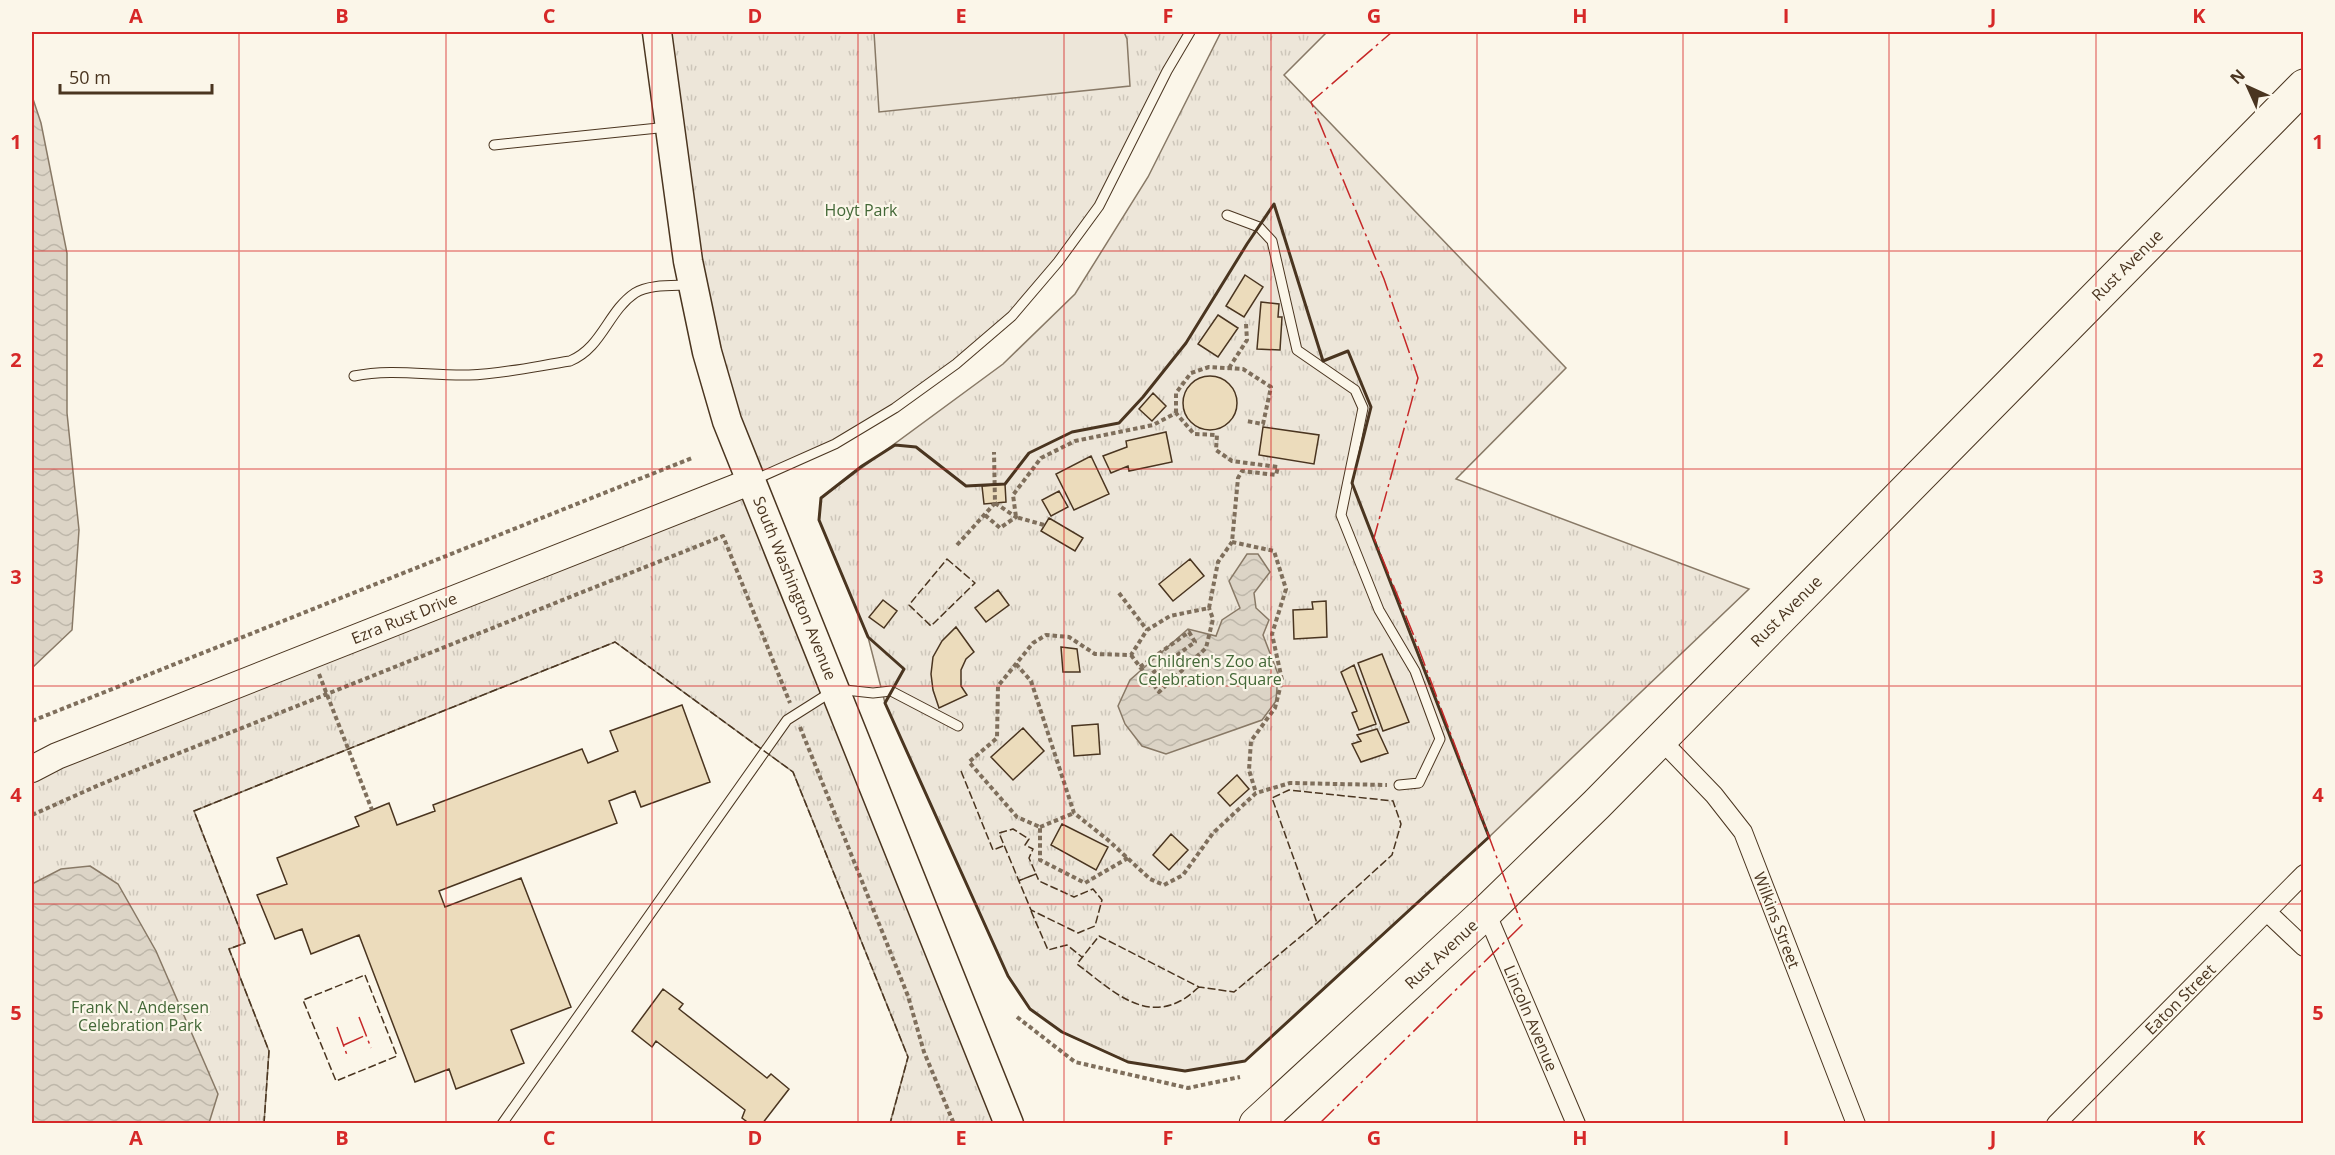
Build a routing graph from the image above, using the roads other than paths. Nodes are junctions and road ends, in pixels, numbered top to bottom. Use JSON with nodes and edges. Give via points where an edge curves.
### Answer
{"nodes":[{"id":1,"x":657,"y":32,"type":"edge"},
{"id":2,"x":1190,"y":32,"type":"edge"},
{"id":3,"x":2304,"y":86,"type":"edge"},
{"id":4,"x":670,"y":126,"type":"junction"},
{"id":5,"x":494,"y":145,"type":"dead end"},
{"id":6,"x":1227,"y":215,"type":"dead end"},
{"id":7,"x":693,"y":284,"type":"junction"},
{"id":8,"x":354,"y":376,"type":"dead end"},
{"id":9,"x":752,"y":481,"type":"junction"},
{"id":10,"x":836,"y":689,"type":"junction"},
{"id":11,"x":958,"y":726,"type":"dead end"},
{"id":12,"x":1660,"y":739,"type":"junction"},
{"id":13,"x":57,"y":756,"type":"junction"},
{"id":14,"x":32,"y":761,"type":"edge"},
{"id":15,"x":32,"y":769,"type":"edge"},
{"id":16,"x":1400,"y":785,"type":"road end"},
{"id":17,"x":2304,"y":874,"type":"edge"},
{"id":18,"x":1486,"y":912,"type":"junction"},
{"id":19,"x":2267,"y":912,"type":"junction"},
{"id":20,"x":2304,"y":947,"type":"edge"},
{"id":21,"x":502,"y":1124,"type":"edge"},
{"id":22,"x":1009,"y":1124,"type":"edge"},
{"id":23,"x":1256,"y":1124,"type":"edge"},
{"id":24,"x":1576,"y":1124,"type":"edge"},
{"id":25,"x":1856,"y":1124,"type":"edge"},
{"id":26,"x":2056,"y":1124,"type":"edge"}],
"edges":[{"from":1,"to":4,"type":"main road","name":"South Washington Avenue"},
{"from":2,"to":9,"type":"lane","via":[[1099,206],[1012,316],[956,364],[895,408],[835,444]]},
{"from":3,"to":12,"type":"highway","name":"Rust Avenue"},
{"from":4,"to":5,"type":"lane"},
{"from":4,"to":7,"type":"main road","name":"South Washington Avenue"},
{"from":6,"to":16,"type":"lane","via":[[1259,227],[1272,241],[1297,350],[1355,390],[1363,408],[1341,515],[1379,610],[1415,671],[1440,739],[1419,783]]},
{"from":7,"to":8,"type":"lane","via":[[635,293],[591,348],[570,361],[488,374],[382,372]]},
{"from":7,"to":9,"type":"main road","name":"South Washington Avenue","via":[[727,420]]},
{"from":9,"to":10,"type":"main road","name":"South Washington Avenue"},
{"from":9,"to":13,"type":"main road","name":"Ezra Rust Drive"},
{"from":10,"to":11,"type":"lane","via":[[891,691]]},
{"from":10,"to":21,"type":"lane","via":[[788,720]]},
{"from":10,"to":22,"type":"main road","name":"South Washington Avenue"},
{"from":12,"to":18,"type":"highway","name":"Rust Avenue"},
{"from":12,"to":25,"type":"street","name":"Wilkins Street","via":[[1714,795],[1743,832]]},
{"from":13,"to":14,"type":"main road","name":"Ezra Rust Drive"},
{"from":13,"to":15,"type":"main road","name":"Ezra Rust Drive"},
{"from":17,"to":19,"type":"street","name":"Eaton Street"},
{"from":18,"to":23,"type":"highway","name":"Rust Avenue"},
{"from":18,"to":24,"type":"street","name":"Lincoln Avenue"},
{"from":19,"to":20,"type":"street"},
{"from":19,"to":26,"type":"street","name":"Eaton Street"}]}
